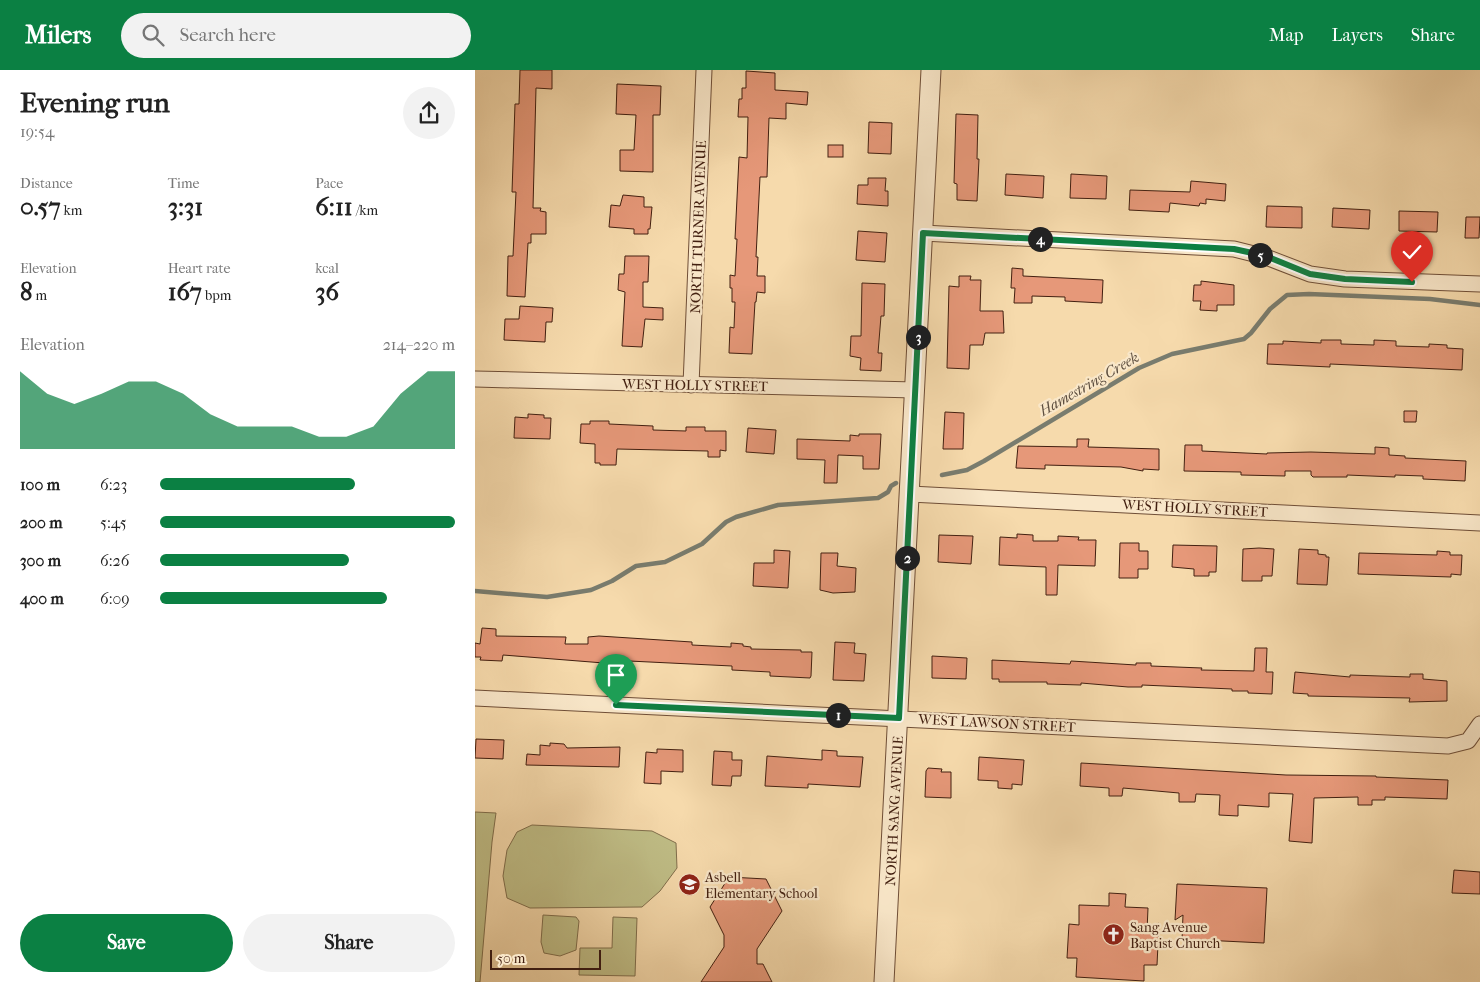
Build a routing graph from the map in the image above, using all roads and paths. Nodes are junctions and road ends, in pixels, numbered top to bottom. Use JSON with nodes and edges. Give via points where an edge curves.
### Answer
{"nodes":[{"id":1,"x":704,"y":70,"type":"edge"},
{"id":2,"x":931,"y":70,"type":"edge"},
{"id":3,"x":923,"y":233,"type":"junction"},
{"id":4,"x":1480,"y":284,"type":"edge"},
{"id":5,"x":475,"y":379,"type":"edge"},
{"id":6,"x":691,"y":385,"type":"junction"},
{"id":7,"x":915,"y":390,"type":"junction"},
{"id":8,"x":910,"y":494,"type":"junction"},
{"id":9,"x":1480,"y":523,"type":"edge"},
{"id":10,"x":475,"y":698,"type":"edge"},
{"id":11,"x":899,"y":718,"type":"junction"},
{"id":12,"x":1480,"y":724,"type":"edge"},
{"id":13,"x":885,"y":982,"type":"edge"}],
"edges":[{"from":1,"to":6,"type":"street","name":"NORTH TURNER AVENUE"},
{"from":2,"to":3,"type":"street","name":"NORTH SANG AVENUE"},
{"from":3,"to":4,"type":"street","via":[[1234,249],[1266,256],[1310,274],[1345,279]]},
{"from":3,"to":7,"type":"street","name":"NORTH SANG AVENUE"},
{"from":5,"to":6,"type":"street","name":"WEST HOLLY STREET"},
{"from":6,"to":7,"type":"street","name":"WEST HOLLY STREET"},
{"from":7,"to":8,"type":"street","name":"NORTH SANG AVENUE"},
{"from":8,"to":9,"type":"street","name":"WEST HOLLY STREET"},
{"from":8,"to":11,"type":"street","name":"NORTH SANG AVENUE"},
{"from":10,"to":11,"type":"street","name":"WEST LAWSON STREET"},
{"from":11,"to":12,"type":"street","name":"WEST LAWSON STREET","via":[[1448,746],[1469,741]]},
{"from":11,"to":13,"type":"street","name":"NORTH SANG AVENUE"}]}
